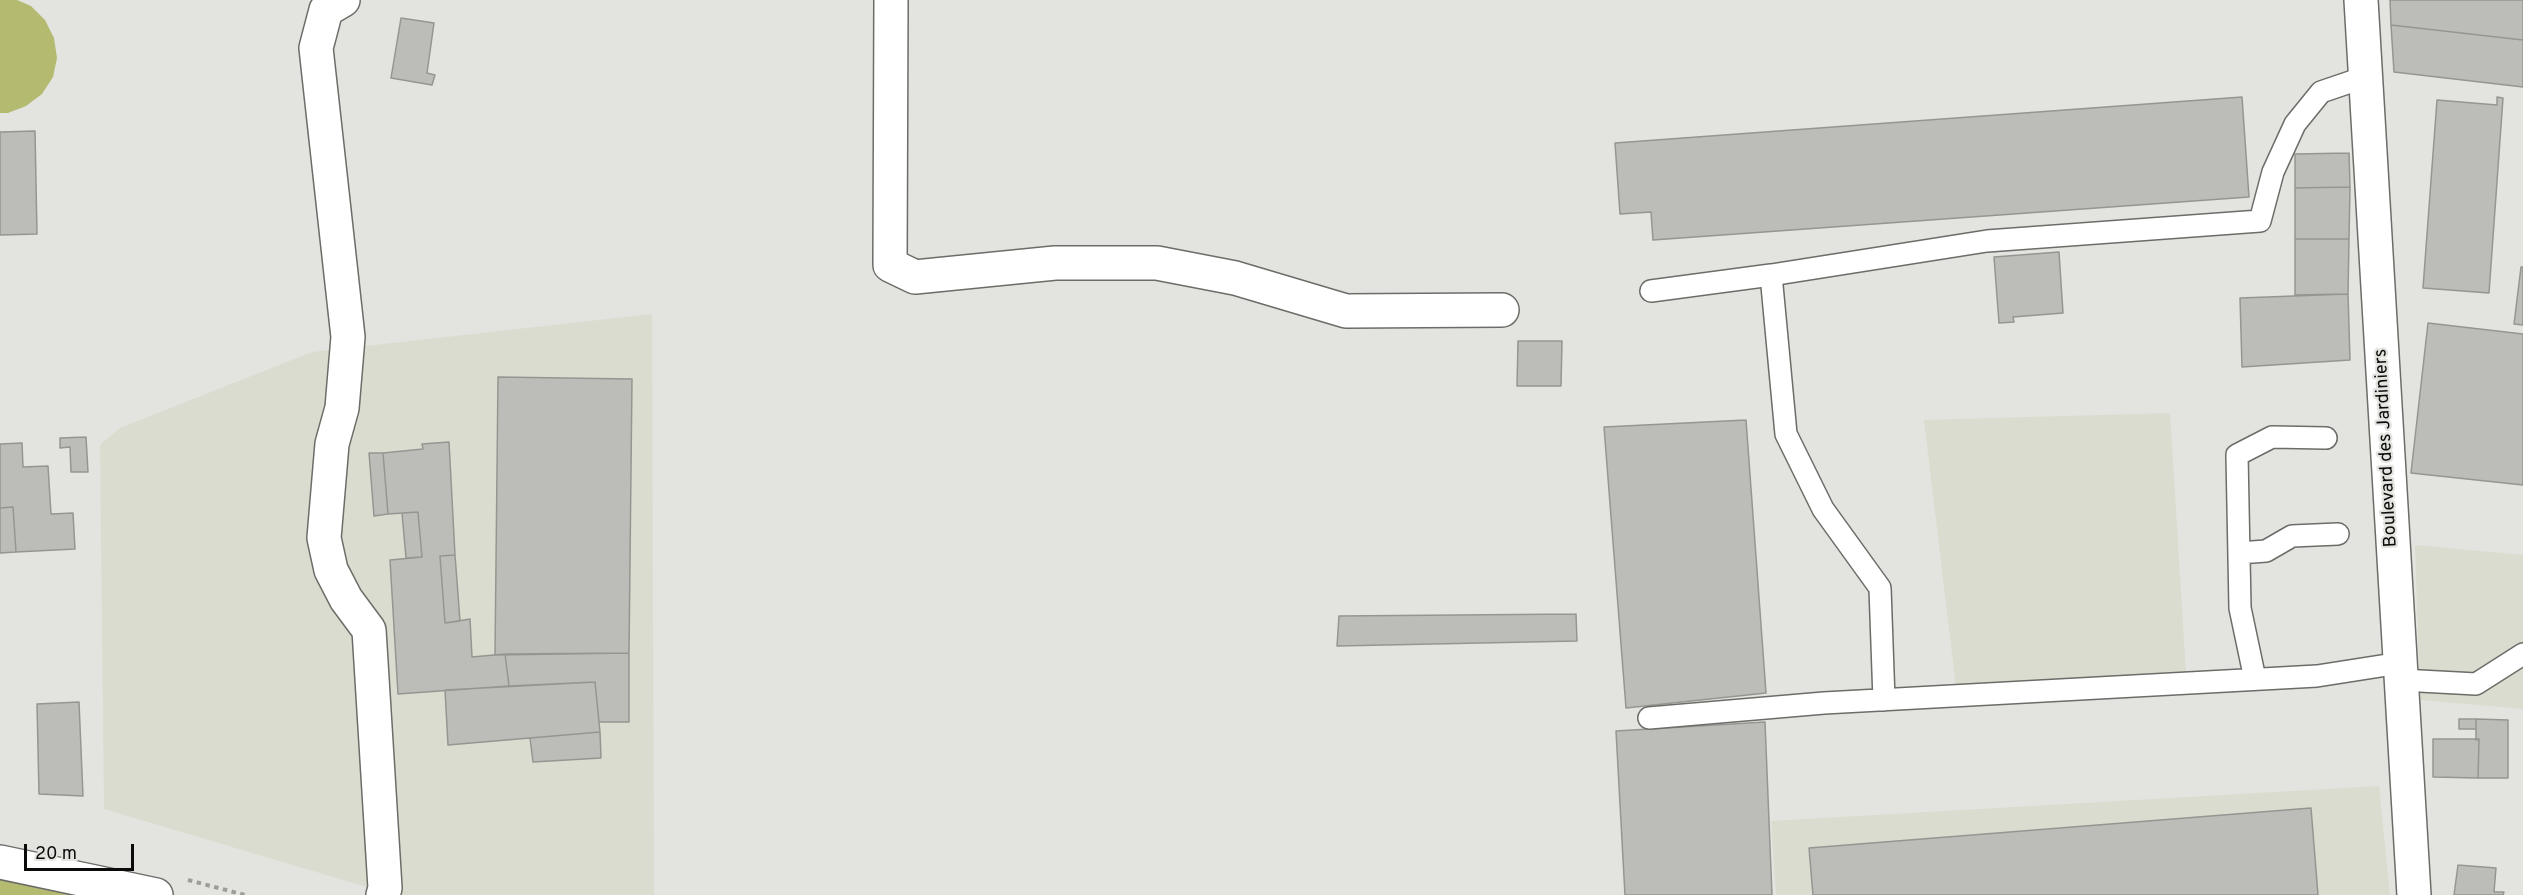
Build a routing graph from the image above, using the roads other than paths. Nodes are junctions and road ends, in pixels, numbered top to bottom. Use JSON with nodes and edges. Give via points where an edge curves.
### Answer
{"nodes":[{"id":1,"x":343,"y":0,"type":"edge"},
{"id":2,"x":891,"y":0,"type":"edge"},
{"id":3,"x":2361,"y":0,"type":"edge"},
{"id":4,"x":2365,"y":77,"type":"junction"},
{"id":5,"x":1771,"y":275,"type":"junction"},
{"id":6,"x":1652,"y":291,"type":"dead end"},
{"id":7,"x":1502,"y":310,"type":"dead end"},
{"id":8,"x":2326,"y":438,"type":"dead end"},
{"id":9,"x":2338,"y":534,"type":"dead end"},
{"id":10,"x":2239,"y":553,"type":"junction"},
{"id":11,"x":2523,"y":654,"type":"edge"},
{"id":12,"x":2401,"y":671,"type":"junction"},
{"id":13,"x":2255,"y":679,"type":"junction"},
{"id":14,"x":1884,"y":700,"type":"junction"},
{"id":15,"x":1649,"y":718,"type":"dead end"},
{"id":16,"x":0,"y":862,"type":"edge"},
{"id":17,"x":156,"y":895,"type":"edge"},
{"id":18,"x":383,"y":895,"type":"edge"},
{"id":19,"x":2414,"y":895,"type":"edge"}],
"edges":[{"from":1,"to":18,"type":"street","via":[[326,10],[316,48],[348,337],[342,408],[332,444],[324,538],[331,570],[369,630]]},
{"from":2,"to":7,"type":"street","via":[[890,265],[915,277],[1055,263],[1158,263],[1235,278],[1346,311]]},
{"from":3,"to":4,"type":"street","name":"Boulevard des Jardiniers"},
{"from":4,"to":5,"type":"lane","via":[[2321,93],[2295,124],[2273,172],[2260,221],[1987,241]]},
{"from":4,"to":12,"type":"street","name":"Boulevard des Jardiniers"},
{"from":5,"to":6,"type":"lane"},
{"from":5,"to":14,"type":"lane","via":[[1786,434],[1823,510],[1880,588]]},
{"from":8,"to":10,"type":"lane","via":[[2272,437],[2237,455]]},
{"from":9,"to":10,"type":"lane","via":[[2292,536],[2266,551]]},
{"from":10,"to":13,"type":"lane","via":[[2240,608]]},
{"from":11,"to":12,"type":"lane","via":[[2476,684]]},
{"from":12,"to":13,"type":"lane"},
{"from":12,"to":19,"type":"street","name":"Boulevard des Jardiniers"},
{"from":13,"to":14,"type":"lane"},
{"from":14,"to":15,"type":"lane"},
{"from":16,"to":17,"type":"street"}]}
